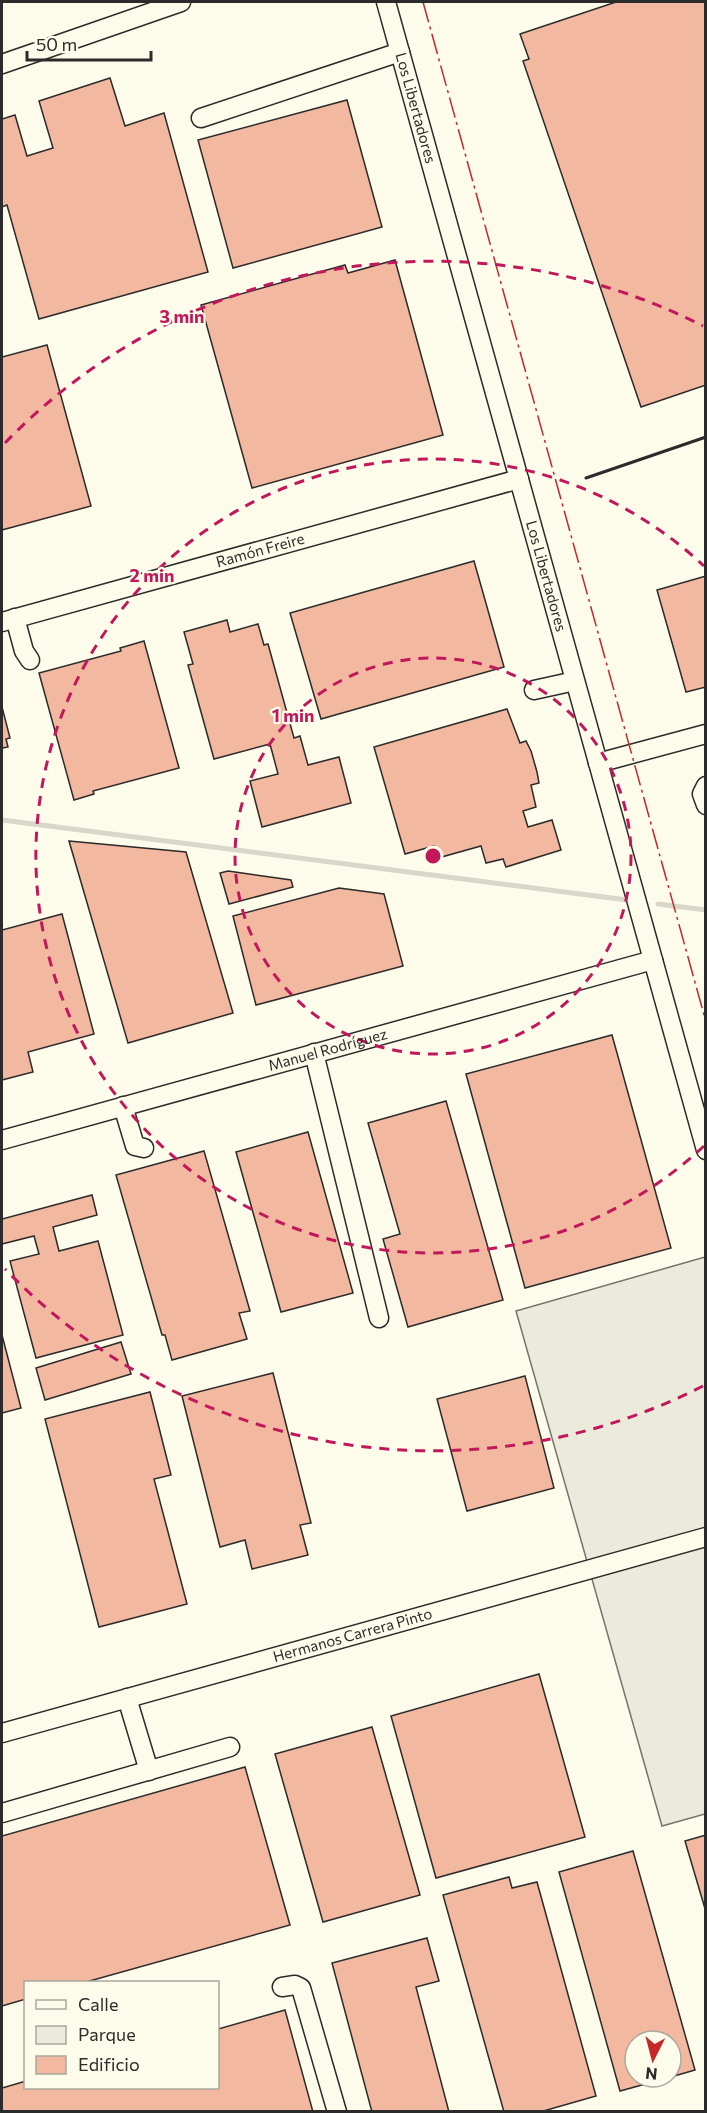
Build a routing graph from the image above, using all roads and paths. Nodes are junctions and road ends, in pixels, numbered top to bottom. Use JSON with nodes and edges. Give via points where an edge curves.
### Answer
{"nodes":[{"id":1,"x":181,"y":2,"type":"edge"},
{"id":2,"x":386,"y":2,"type":"edge"},
{"id":3,"x":400,"y":52,"type":"junction"},
{"id":4,"x":2,"y":64,"type":"edge"},
{"id":5,"x":201,"y":118,"type":"dead end"},
{"id":6,"x":519,"y":479,"type":"junction"},
{"id":7,"x":8,"y":620,"type":"edge"},
{"id":8,"x":30,"y":660,"type":"dead end"},
{"id":9,"x":575,"y":681,"type":"junction"},
{"id":10,"x":534,"y":690,"type":"dead end"},
{"id":11,"x":705,"y":734,"type":"edge"},
{"id":12,"x":598,"y":764,"type":"junction"},
{"id":13,"x":705,"y":786,"type":"edge"},
{"id":14,"x":705,"y":806,"type":"edge"},
{"id":15,"x":652,"y":960,"type":"junction"},
{"id":16,"x":315,"y":1053,"type":"junction"},
{"id":17,"x":123,"y":1106,"type":"junction"},
{"id":18,"x":2,"y":1140,"type":"edge"},
{"id":19,"x":144,"y":1148,"type":"dead end"},
{"id":20,"x":705,"y":1150,"type":"edge"},
{"id":21,"x":379,"y":1318,"type":"dead end"},
{"id":22,"x":705,"y":1537,"type":"edge"},
{"id":23,"x":127,"y":1698,"type":"junction"},
{"id":24,"x":2,"y":1733,"type":"edge"},
{"id":25,"x":230,"y":1747,"type":"dead end"},
{"id":26,"x":149,"y":1771,"type":"junction"},
{"id":27,"x":2,"y":1813,"type":"edge"},
{"id":28,"x":282,"y":1987,"type":"dead end"},
{"id":29,"x":337,"y":2112,"type":"edge"}],
"edges":[{"from":1,"to":4,"type":"street"},
{"from":2,"to":3,"type":"street","name":"Los Libertadores"},
{"from":3,"to":5,"type":"street"},
{"from":3,"to":6,"type":"street","name":"Los Libertadores"},
{"from":6,"to":7,"type":"street","name":"Ramón Freire"},
{"from":6,"to":9,"type":"street","name":"Los Libertadores"},
{"from":7,"to":8,"type":"street"},
{"from":9,"to":10,"type":"street"},
{"from":9,"to":12,"type":"street","name":"Los Libertadores"},
{"from":11,"to":12,"type":"street"},
{"from":12,"to":15,"type":"street","name":"Los Libertadores"},
{"from":13,"to":14,"type":"street"},
{"from":15,"to":16,"type":"street","name":"Manuel Rodríguez"},
{"from":15,"to":20,"type":"street","name":"Los Libertadores"},
{"from":16,"to":17,"type":"street","name":"Manuel Rodríguez"},
{"from":16,"to":21,"type":"street"},
{"from":17,"to":18,"type":"street","name":"Manuel Rodríguez"},
{"from":17,"to":19,"type":"street","via":[[135,1146]]},
{"from":22,"to":23,"type":"street","name":"Hermanos Carrera Pinto"},
{"from":23,"to":24,"type":"street","name":"Hermanos Carrera Pinto"},
{"from":23,"to":26,"type":"street"},
{"from":25,"to":26,"type":"street"},
{"from":26,"to":27,"type":"street"},
{"from":28,"to":29,"type":"street","via":[[301,1988]]}]}
